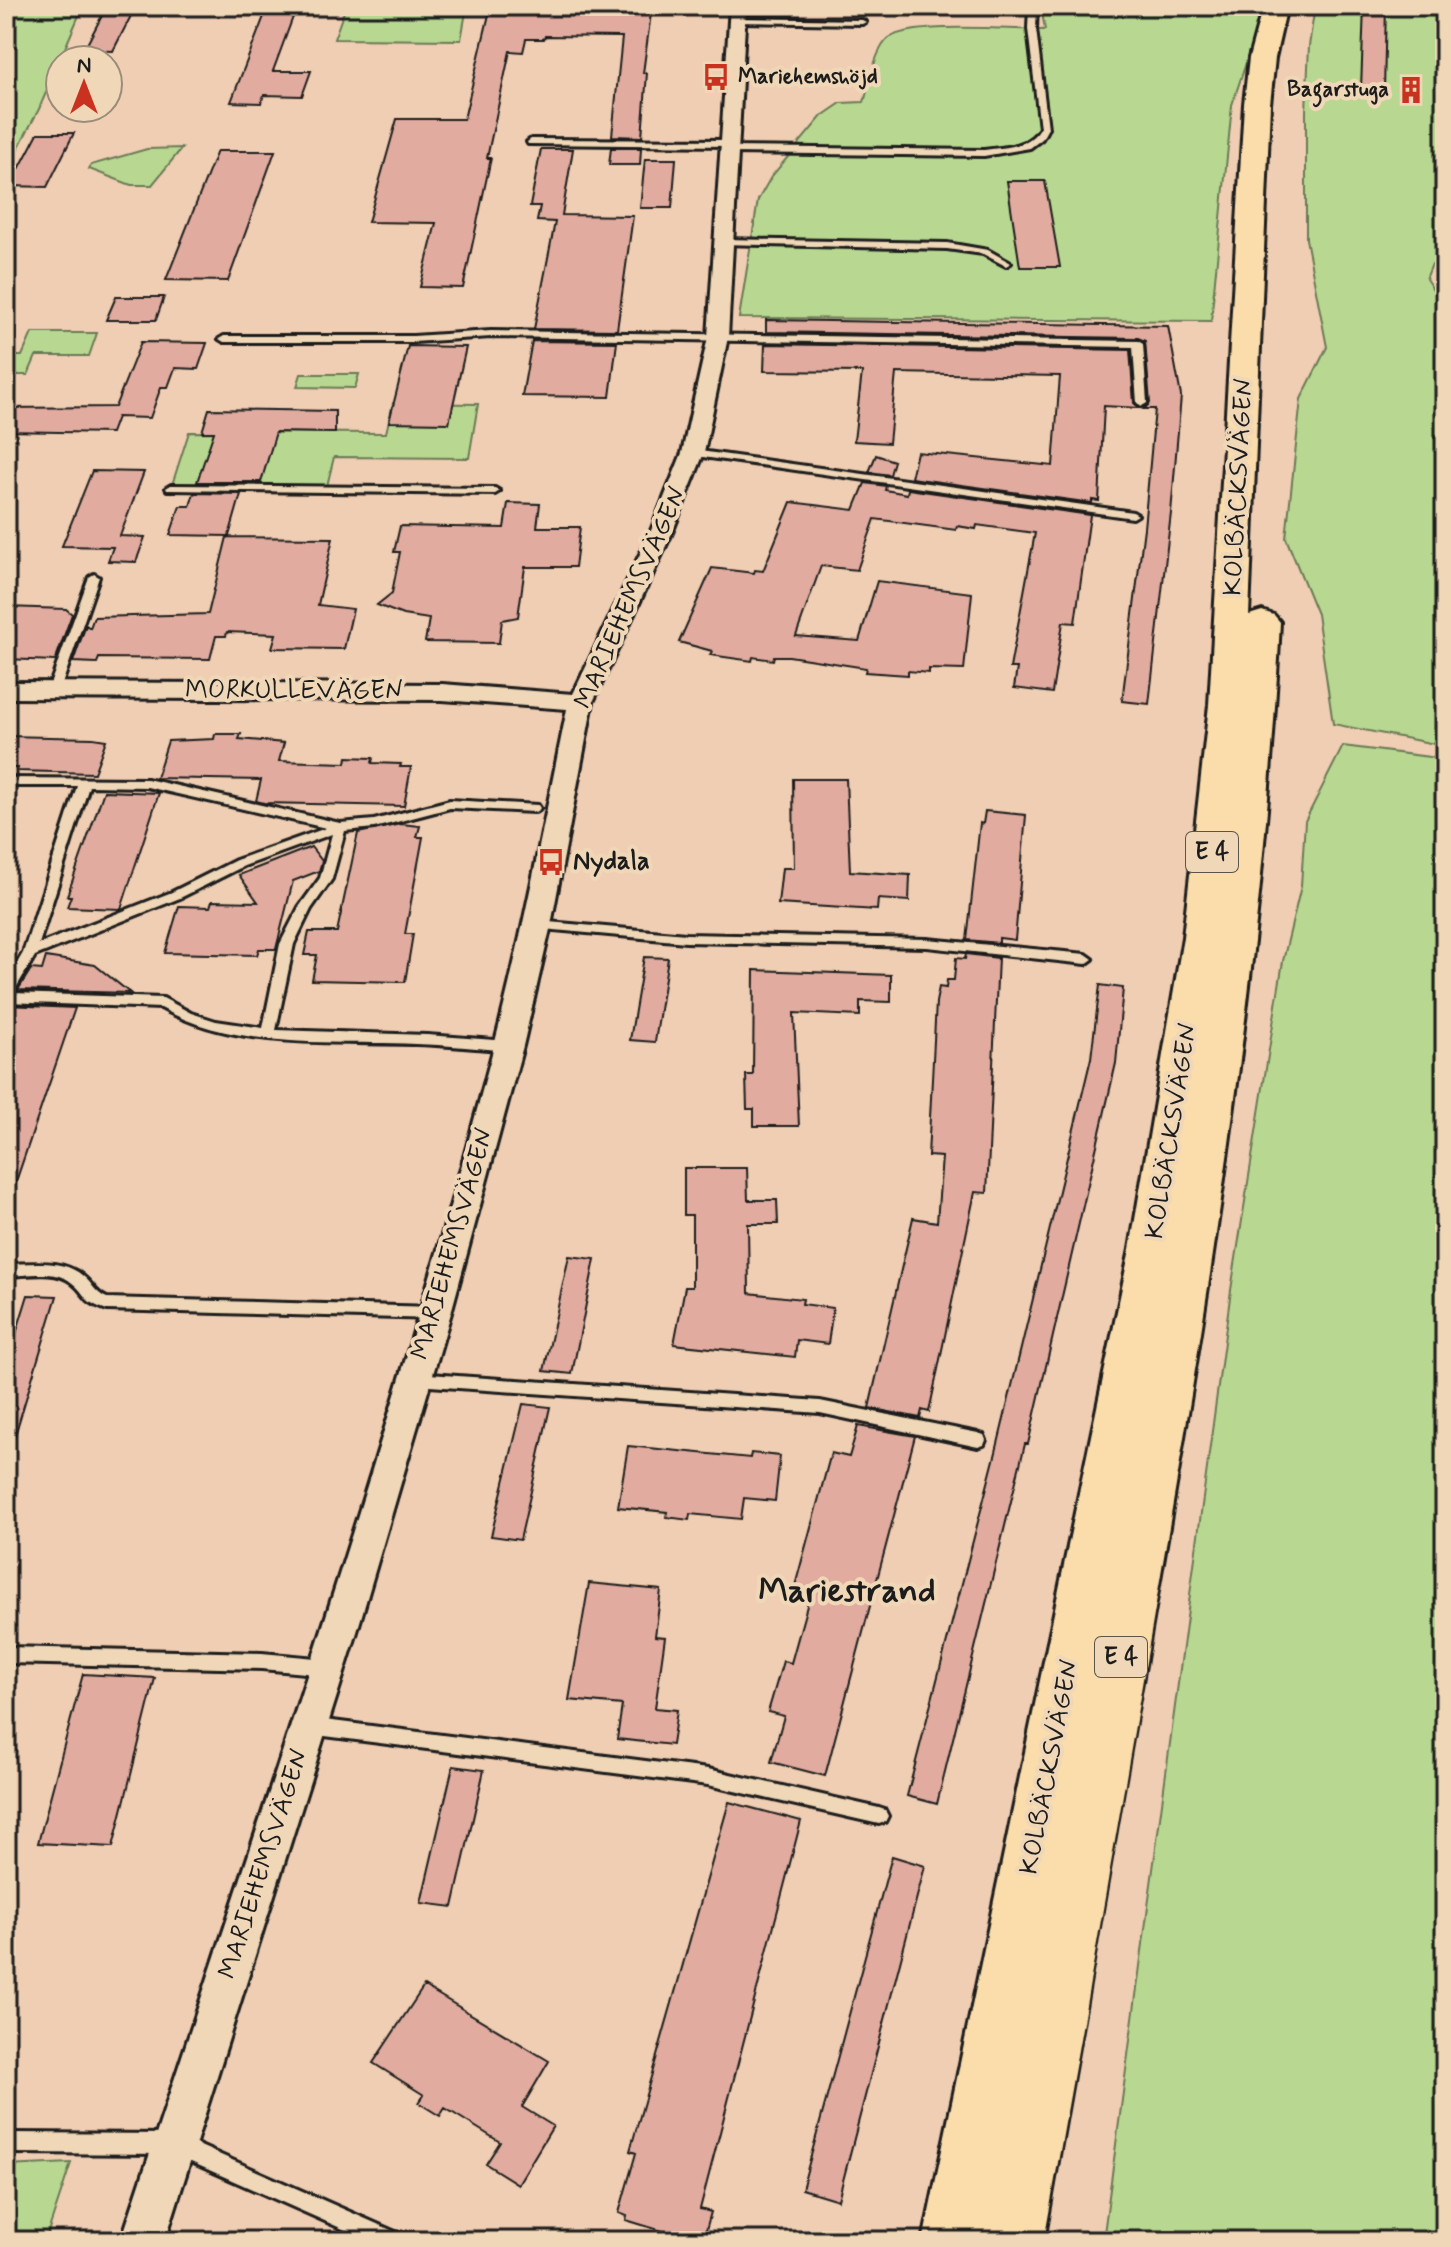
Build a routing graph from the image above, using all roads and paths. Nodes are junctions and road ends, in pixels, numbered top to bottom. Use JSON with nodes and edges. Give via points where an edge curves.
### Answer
{"nodes":[{"id":1,"x":787,"y":6,"type":"edge"},
{"id":2,"x":1033,"y":6,"type":"edge"},
{"id":3,"x":1275,"y":6,"type":"edge"},
{"id":4,"x":1299,"y":6,"type":"edge"},
{"id":5,"x":738,"y":13,"type":"edge"},
{"id":6,"x":787,"y":21,"type":"junction"},
{"id":7,"x":862,"y":22,"type":"dead end"},
{"id":8,"x":531,"y":142,"type":"dead end"},
{"id":9,"x":728,"y":147,"type":"junction"},
{"id":10,"x":724,"y":242,"type":"junction"},
{"id":11,"x":1006,"y":263,"type":"dead end"},
{"id":12,"x":718,"y":337,"type":"junction"},
{"id":13,"x":224,"y":339,"type":"dead end"},
{"id":14,"x":1142,"y":403,"type":"dead end"},
{"id":15,"x":693,"y":453,"type":"junction"},
{"id":16,"x":171,"y":488,"type":"dead end"},
{"id":17,"x":495,"y":491,"type":"dead end"},
{"id":18,"x":1133,"y":515,"type":"dead end"},
{"id":19,"x":94,"y":577,"type":"dead end"},
{"id":20,"x":6,"y":690,"type":"edge"},
{"id":21,"x":54,"y":690,"type":"junction"},
{"id":22,"x":581,"y":702,"type":"junction"},
{"id":23,"x":6,"y":782,"type":"edge"},
{"id":24,"x":84,"y":783,"type":"junction"},
{"id":25,"x":534,"y":808,"type":"dead end"},
{"id":26,"x":340,"y":827,"type":"junction"},
{"id":27,"x":537,"y":925,"type":"junction"},
{"id":28,"x":30,"y":953,"type":"junction"},
{"id":29,"x":1086,"y":959,"type":"dead end"},
{"id":30,"x":6,"y":995,"type":"edge"},
{"id":31,"x":269,"y":1033,"type":"junction"},
{"id":32,"x":508,"y":1046,"type":"junction"},
{"id":33,"x":6,"y":1270,"type":"edge"},
{"id":34,"x":435,"y":1313,"type":"junction"},
{"id":35,"x":415,"y":1379,"type":"junction"},
{"id":36,"x":978,"y":1440,"type":"dead end"},
{"id":37,"x":6,"y":1655,"type":"edge"},
{"id":38,"x":328,"y":1667,"type":"junction"},
{"id":39,"x":308,"y":1726,"type":"junction"},
{"id":40,"x":879,"y":1816,"type":"dead end"},
{"id":41,"x":6,"y":2143,"type":"edge"},
{"id":42,"x":173,"y":2144,"type":"junction"},
{"id":43,"x":143,"y":2241,"type":"edge"},
{"id":44,"x":393,"y":2241,"type":"edge"},
{"id":45,"x":955,"y":2241,"type":"edge"},
{"id":46,"x":1012,"y":2241,"type":"edge"}],
"edges":[{"from":1,"to":6,"type":"lane"},
{"from":2,"to":9,"type":"lane","via":[[1044,128],[1027,146],[972,153]]},
{"from":3,"to":45,"type":"highway","name":"KOLBÄCKSVÄGEN","number":"E 4","via":[[1257,104],[1228,690],[1203,937],[1153,1249]]},
{"from":4,"to":46,"type":"highway","name":"KOLBÄCKSVÄGEN","number":"E 4","via":[[1280,103],[1258,708],[1218,1094],[1122,1654]]},
{"from":5,"to":6,"type":"lane"},
{"from":5,"to":9,"type":"street","name":"MARIEHEMSVÄGEN"},
{"from":6,"to":7,"type":"lane"},
{"from":8,"to":9,"type":"lane"},
{"from":9,"to":10,"type":"street","name":"MARIEHEMSVÄGEN"},
{"from":10,"to":11,"type":"lane","via":[[947,246],[985,252]]},
{"from":10,"to":12,"type":"street","name":"MARIEHEMSVÄGEN"},
{"from":12,"to":13,"type":"lane"},
{"from":12,"to":14,"type":"lane","via":[[1138,344]]},
{"from":12,"to":15,"type":"street","name":"MARIEHEMSVÄGEN"},
{"from":15,"to":18,"type":"lane"},
{"from":15,"to":22,"type":"street","name":"MARIEHEMSVÄGEN"},
{"from":16,"to":17,"type":"lane"},
{"from":19,"to":21,"type":"lane"},
{"from":20,"to":21,"type":"street","name":"MORKULLEVÄGEN"},
{"from":21,"to":22,"type":"street","name":"MORKULLEVÄGEN","via":[[442,692]]},
{"from":22,"to":27,"type":"street","name":"MARIEHEMSVÄGEN"},
{"from":23,"to":24,"type":"lane"},
{"from":24,"to":26,"type":"lane","via":[[147,783]]},
{"from":24,"to":28,"type":"lane"},
{"from":25,"to":26,"type":"lane","via":[[450,804],[374,824]]},
{"from":26,"to":28,"type":"lane","via":[[240,863],[176,895]]},
{"from":26,"to":31,"type":"lane","via":[[326,879],[287,944]]},
{"from":27,"to":29,"type":"lane","via":[[686,938],[927,943]]},
{"from":27,"to":32,"type":"street","name":"MARIEHEMSVÄGEN"},
{"from":28,"to":30,"type":"lane"},
{"from":30,"to":31,"type":"lane","via":[[163,1003],[202,1022]]},
{"from":31,"to":32,"type":"lane"},
{"from":32,"to":34,"type":"street","name":"MARIEHEMSVÄGEN"},
{"from":33,"to":34,"type":"lane","via":[[64,1272],[77,1278],[93,1301],[107,1304]]},
{"from":34,"to":35,"type":"street","name":"MARIEHEMSVÄGEN"},
{"from":35,"to":36,"type":"lane","via":[[820,1407]]},
{"from":35,"to":38,"type":"street","name":"MARIEHEMSVÄGEN"},
{"from":37,"to":38,"type":"lane"},
{"from":38,"to":39,"type":"street","name":"MARIEHEMSVÄGEN"},
{"from":39,"to":40,"type":"lane","via":[[708,1777]]},
{"from":39,"to":42,"type":"street","name":"MARIEHEMSVÄGEN"},
{"from":41,"to":42,"type":"lane"},
{"from":42,"to":43,"type":"street","name":"MARIEHEMSVÄGEN"},
{"from":42,"to":44,"type":"lane"}]}
